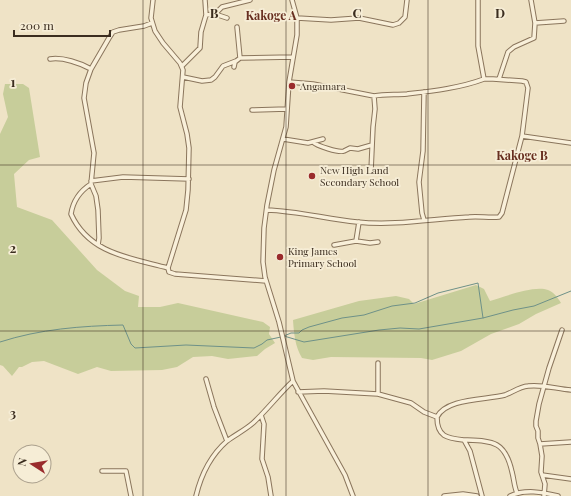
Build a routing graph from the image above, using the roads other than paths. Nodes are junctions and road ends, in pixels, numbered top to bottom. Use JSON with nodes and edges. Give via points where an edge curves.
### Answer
{"nodes":[{"id":1,"x":153,"y":0,"type":"edge"},
{"id":2,"x":205,"y":0,"type":"edge"},
{"id":3,"x":250,"y":0,"type":"edge"},
{"id":4,"x":292,"y":0,"type":"edge"},
{"id":5,"x":407,"y":0,"type":"edge"},
{"id":6,"x":478,"y":0,"type":"edge"},
{"id":7,"x":531,"y":0,"type":"edge"},
{"id":8,"x":215,"y":14,"type":"junction"},
{"id":9,"x":206,"y":15,"type":"junction"},
{"id":10,"x":227,"y":18,"type":"dead end"},
{"id":11,"x":297,"y":18,"type":"junction"},
{"id":12,"x":564,"y":21,"type":"dead end"},
{"id":13,"x":152,"y":23,"type":"junction"},
{"id":14,"x":535,"y":23,"type":"junction"},
{"id":15,"x":237,"y":27,"type":"dead end"},
{"id":16,"x":293,"y":57,"type":"junction"},
{"id":17,"x":240,"y":58,"type":"junction"},
{"id":18,"x":50,"y":59,"type":"dead end"},
{"id":19,"x":236,"y":61,"type":"junction"},
{"id":20,"x":182,"y":66,"type":"junction"},
{"id":21,"x":234,"y":67,"type":"dead end"},
{"id":22,"x":91,"y":69,"type":"junction"},
{"id":23,"x":183,"y":77,"type":"junction"},
{"id":24,"x":484,"y":79,"type":"junction"},
{"id":25,"x":499,"y":79,"type":"junction"},
{"id":26,"x":289,"y":82,"type":"junction"},
{"id":27,"x":424,"y":92,"type":"junction"},
{"id":28,"x":374,"y":96,"type":"junction"},
{"id":29,"x":287,"y":109,"type":"junction"},
{"id":30,"x":252,"y":110,"type":"dead end"},
{"id":31,"x":522,"y":136,"type":"junction"},
{"id":32,"x":283,"y":139,"type":"junction"},
{"id":33,"x":324,"y":139,"type":"dead end"},
{"id":34,"x":313,"y":142,"type":"junction"},
{"id":35,"x":571,"y":143,"type":"edge"},
{"id":36,"x":372,"y":145,"type":"junction"},
{"id":37,"x":371,"y":171,"type":"dead end"},
{"id":38,"x":189,"y":179,"type":"junction"},
{"id":39,"x":91,"y":183,"type":"junction"},
{"id":40,"x":267,"y":210,"type":"junction"},
{"id":41,"x":424,"y":220,"type":"junction"},
{"id":42,"x":359,"y":222,"type":"junction"},
{"id":43,"x":356,"y":241,"type":"junction"},
{"id":44,"x":378,"y":242,"type":"dead end"},
{"id":45,"x":98,"y":245,"type":"junction"},
{"id":46,"x":334,"y":245,"type":"dead end"},
{"id":47,"x":168,"y":268,"type":"junction"},
{"id":48,"x":266,"y":281,"type":"junction"},
{"id":49,"x":562,"y":330,"type":"dead end"},
{"id":50,"x":378,"y":363,"type":"dead end"},
{"id":51,"x":206,"y":379,"type":"dead end"},
{"id":52,"x":293,"y":381,"type":"junction"},
{"id":53,"x":544,"y":387,"type":"junction"},
{"id":54,"x":571,"y":390,"type":"edge"},
{"id":55,"x":298,"y":392,"type":"junction"},
{"id":56,"x":378,"y":394,"type":"junction"},
{"id":57,"x":261,"y":415,"type":"junction"},
{"id":58,"x":437,"y":417,"type":"junction"},
{"id":59,"x":464,"y":440,"type":"junction"},
{"id":60,"x":227,"y":441,"type":"junction"},
{"id":61,"x":571,"y":442,"type":"edge"},
{"id":62,"x":540,"y":444,"type":"junction"},
{"id":63,"x":102,"y":471,"type":"dead end"},
{"id":64,"x":542,"y":475,"type":"junction"},
{"id":65,"x":571,"y":479,"type":"edge"},
{"id":66,"x":517,"y":493,"type":"junction"},
{"id":67,"x":544,"y":494,"type":"edge"},
{"id":68,"x":131,"y":496,"type":"edge"},
{"id":69,"x":196,"y":496,"type":"edge"},
{"id":70,"x":271,"y":496,"type":"edge"},
{"id":71,"x":353,"y":496,"type":"edge"},
{"id":72,"x":444,"y":496,"type":"edge"},
{"id":73,"x":477,"y":496,"type":"edge"},
{"id":74,"x":482,"y":496,"type":"edge"},
{"id":75,"x":510,"y":496,"type":"edge"},
{"id":76,"x":558,"y":496,"type":"edge"}],
"edges":[{"from":1,"to":13,"type":"street"},
{"from":2,"to":9,"type":"street"},
{"from":3,"to":8,"type":"street","via":[[222,7]]},
{"from":4,"to":11,"type":"street"},
{"from":5,"to":11,"type":"street","via":[[405,17],[393,25],[359,18]]},
{"from":6,"to":24,"type":"street","via":[[477,38]]},
{"from":7,"to":14,"type":"street"},
{"from":8,"to":9,"type":"street"},
{"from":8,"to":10,"type":"street"},
{"from":9,"to":20,"type":"street","via":[[199,50]]},
{"from":11,"to":16,"type":"street"},
{"from":12,"to":14,"type":"street"},
{"from":13,"to":20,"type":"street","via":[[158,36]]},
{"from":13,"to":22,"type":"street","via":[[113,32]]},
{"from":14,"to":25,"type":"street","via":[[532,40],[508,52]]},
{"from":15,"to":17,"type":"street"},
{"from":16,"to":17,"type":"street"},
{"from":16,"to":26,"type":"street"},
{"from":17,"to":19,"type":"street"},
{"from":18,"to":22,"type":"street","via":[[72,61]]},
{"from":19,"to":21,"type":"street"},
{"from":19,"to":23,"type":"street","via":[[223,66],[212,80],[202,81]]},
{"from":20,"to":23,"type":"street"},
{"from":22,"to":39,"type":"street","via":[[84,96],[94,153]]},
{"from":23,"to":38,"type":"street","via":[[180,107],[189,148]]},
{"from":24,"to":25,"type":"street"},
{"from":24,"to":27,"type":"street"},
{"from":25,"to":31,"type":"street","via":[[526,82],[528,92]]},
{"from":26,"to":28,"type":"street"},
{"from":26,"to":29,"type":"street"},
{"from":27,"to":28,"type":"street"},
{"from":27,"to":41,"type":"street","via":[[423,151],[419,182]]},
{"from":28,"to":36,"type":"street"},
{"from":29,"to":30,"type":"street"},
{"from":29,"to":32,"type":"street"},
{"from":31,"to":35,"type":"street"},
{"from":31,"to":41,"type":"street","via":[[500,217]]},
{"from":32,"to":34,"type":"street"},
{"from":32,"to":40,"type":"street"},
{"from":33,"to":34,"type":"street"},
{"from":34,"to":36,"type":"street","via":[[340,152]]},
{"from":36,"to":37,"type":"street"},
{"from":38,"to":39,"type":"street","via":[[123,177]]},
{"from":38,"to":47,"type":"street","via":[[186,213]]},
{"from":39,"to":45,"type":"street","via":[[98,210]]},
{"from":39,"to":45,"type":"street","via":[[74,202],[71,214],[79,228]]},
{"from":40,"to":42,"type":"street"},
{"from":40,"to":48,"type":"street","via":[[263,262]]},
{"from":41,"to":42,"type":"street"},
{"from":42,"to":43,"type":"street"},
{"from":43,"to":44,"type":"street"},
{"from":43,"to":46,"type":"street"},
{"from":45,"to":47,"type":"street","via":[[112,253]]},
{"from":47,"to":48,"type":"street","via":[[171,273],[180,275]]},
{"from":48,"to":52,"type":"street"},
{"from":49,"to":53,"type":"street"},
{"from":50,"to":56,"type":"street"},
{"from":51,"to":60,"type":"street"},
{"from":52,"to":55,"type":"street"},
{"from":52,"to":57,"type":"street"},
{"from":53,"to":54,"type":"street"},
{"from":53,"to":58,"type":"street","via":[[528,386],[505,395],[456,404],[443,409]]},
{"from":53,"to":62,"type":"street","via":[[536,421]]},
{"from":55,"to":56,"type":"street"},
{"from":55,"to":71,"type":"street","via":[[345,475]]},
{"from":56,"to":58,"type":"street","via":[[411,403]]},
{"from":57,"to":60,"type":"street"},
{"from":57,"to":70,"type":"street","via":[[264,424],[262,459]]},
{"from":58,"to":59,"type":"street","via":[[442,435]]},
{"from":59,"to":66,"type":"street","via":[[488,441],[498,445],[511,467]]},
{"from":59,"to":74,"type":"street","via":[[470,451]]},
{"from":60,"to":69,"type":"street","via":[[204,471]]},
{"from":61,"to":62,"type":"street"},
{"from":62,"to":64,"type":"street"},
{"from":63,"to":68,"type":"street","via":[[126,471]]},
{"from":64,"to":65,"type":"street"},
{"from":64,"to":67,"type":"street","via":[[545,484]]},
{"from":66,"to":67,"type":"street"},
{"from":66,"to":75,"type":"street"},
{"from":67,"to":76,"type":"street"},
{"from":72,"to":73,"type":"street"}]}
